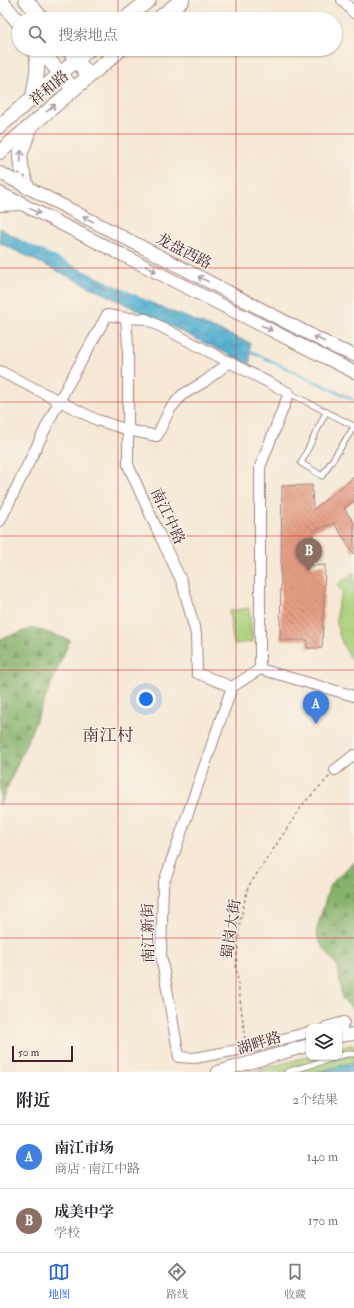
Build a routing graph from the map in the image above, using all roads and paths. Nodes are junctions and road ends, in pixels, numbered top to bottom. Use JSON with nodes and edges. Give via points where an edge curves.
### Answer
{"nodes":[{"id":1,"x":0,"y":0,"type":"edge"},
{"id":2,"x":26,"y":0,"type":"edge"},
{"id":3,"x":149,"y":0,"type":"edge"},
{"id":4,"x":182,"y":0,"type":"edge"},
{"id":5,"x":342,"y":0,"type":"edge"},
{"id":6,"x":37,"y":12,"type":"edge"},
{"id":7,"x":134,"y":12,"type":"edge"},
{"id":8,"x":167,"y":12,"type":"edge"},
{"id":9,"x":354,"y":13,"type":"edge"},
{"id":10,"x":12,"y":15,"type":"edge"},
{"id":11,"x":36,"y":56,"type":"edge"},
{"id":12,"x":46,"y":56,"type":"edge"},
{"id":13,"x":71,"y":56,"type":"edge"},
{"id":14,"x":74,"y":56,"type":"edge"},
{"id":15,"x":113,"y":56,"type":"edge"},
{"id":16,"x":61,"y":74,"type":"junction"},
{"id":17,"x":89,"y":76,"type":"junction"},
{"id":18,"x":73,"y":89,"type":"junction"},
{"id":19,"x":33,"y":98,"type":"junction"},
{"id":20,"x":1,"y":122,"type":"edge"},
{"id":21,"x":30,"y":126,"type":"junction"},
{"id":22,"x":0,"y":152,"type":"edge"},
{"id":23,"x":0,"y":173,"type":"edge"},
{"id":24,"x":18,"y":173,"type":"dead end"},
{"id":25,"x":28,"y":183,"type":"junction"},
{"id":26,"x":0,"y":193,"type":"edge"},
{"id":27,"x":20,"y":203,"type":"junction"},
{"id":28,"x":0,"y":204,"type":"edge"},
{"id":29,"x":126,"y":318,"type":"junction"},
{"id":30,"x":354,"y":355,"type":"edge"},
{"id":31,"x":230,"y":362,"type":"junction"},
{"id":32,"x":0,"y":371,"type":"edge"},
{"id":33,"x":354,"y":372,"type":"edge"},
{"id":34,"x":289,"y":394,"type":"junction"},
{"id":35,"x":59,"y":401,"type":"junction"},
{"id":36,"x":326,"y":412,"type":"junction"},
{"id":37,"x":354,"y":426,"type":"edge"},
{"id":38,"x":128,"y":430,"type":"junction"},
{"id":39,"x":0,"y":521,"type":"edge"},
{"id":40,"x":260,"y":669,"type":"junction"},
{"id":41,"x":232,"y":687,"type":"junction"},
{"id":42,"x":354,"y":696,"type":"edge"},
{"id":43,"x":354,"y":755,"type":"edge"},
{"id":44,"x":335,"y":770,"type":"joint"},
{"id":45,"x":337,"y":1024,"type":"edge"},
{"id":46,"x":342,"y":1027,"type":"edge"},
{"id":47,"x":306,"y":1033,"type":"edge"},
{"id":48,"x":354,"y":1034,"type":"edge"},
{"id":49,"x":342,"y":1035,"type":"edge"},
{"id":50,"x":306,"y":1045,"type":"edge"},
{"id":51,"x":247,"y":1048,"type":"junction"},
{"id":52,"x":354,"y":1054,"type":"edge"},
{"id":53,"x":342,"y":1056,"type":"edge"},
{"id":54,"x":328,"y":1060,"type":"edge"},
{"id":55,"x":218,"y":1072,"type":"edge"},
{"id":56,"x":287,"y":1072,"type":"edge"}],
"edges":[{"from":1,"to":10,"type":"main road"},
{"from":2,"to":6,"type":"main road"},
{"from":3,"to":7,"type":"main road"},
{"from":4,"to":8,"type":"main road"},
{"from":5,"to":9,"type":"street"},
{"from":11,"to":19,"type":"main road","via":[[38,67]]},
{"from":12,"to":16,"type":"main road"},
{"from":13,"to":16,"type":"main road"},
{"from":14,"to":17,"type":"main road"},
{"from":15,"to":17,"type":"main road","name":"祥和路"},
{"from":16,"to":18,"type":"main road"},
{"from":16,"to":19,"type":"main road"},
{"from":17,"to":18,"type":"main road","name":"祥和路"},
{"from":21,"to":18,"type":"main road","name":"祥和路","one_way":true},
{"from":19,"to":20,"type":"main road"},
{"from":21,"to":22,"type":"main road","name":"祥和路"},
{"from":25,"to":21,"type":"main road","one_way":true,"via":[[21,167],[20,155]]},
{"from":23,"to":25,"type":"street","name":"龙盘西路"},
{"from":24,"to":25,"type":"path","bridge":true},
{"from":30,"to":25,"type":"street","name":"龙盘西路","one_way":true,"via":[[336,348]]},
{"from":26,"to":27,"type":"street","name":"龙盘西路"},
{"from":27,"to":28,"type":"main road"},
{"from":27,"to":33,"type":"street","name":"龙盘西路","one_way":true},
{"from":29,"to":31,"type":"street","via":[[146,319]]},
{"from":29,"to":35,"type":"street","via":[[107,315]]},
{"from":29,"to":38,"type":"street","name":"南江中路"},
{"from":31,"to":34,"type":"street"},
{"from":31,"to":38,"type":"street","via":[[182,395],[170,409],[157,436]]},
{"from":32,"to":35,"type":"street"},
{"from":34,"to":36,"type":"lane"},
{"from":34,"to":40,"type":"street","via":[[260,467]]},
{"from":35,"to":38,"type":"street","via":[[97,420]]},
{"from":35,"to":39,"type":"street"},
{"from":36,"to":37,"type":"lane"},
{"from":36,"to":37,"type":"lane","via":[[301,463],[322,476]]},
{"from":38,"to":41,"type":"street","name":"南江中路","via":[[128,464],[182,582],[196,634],[197,673]]},
{"from":40,"to":41,"type":"street"},
{"from":40,"to":42,"type":"street"},
{"from":41,"to":51,"type":"street","name":"南江新街","via":[[163,885],[161,955],[179,1057],[195,1058]]},
{"from":43,"to":44,"type":"street"},
{"from":44,"to":51,"type":"path","name":"蜀岗大街","via":[[304,803],[248,887],[240,921],[236,966]]},
{"from":45,"to":46,"type":"street","via":[[344,1022]]},
{"from":47,"to":51,"type":"street","name":"南江新街"},
{"from":48,"to":49,"type":"street"},
{"from":50,"to":55,"type":"street","name":"湖畔路"},
{"from":52,"to":53,"type":"lane"},
{"from":54,"to":56,"type":"lane"}]}
